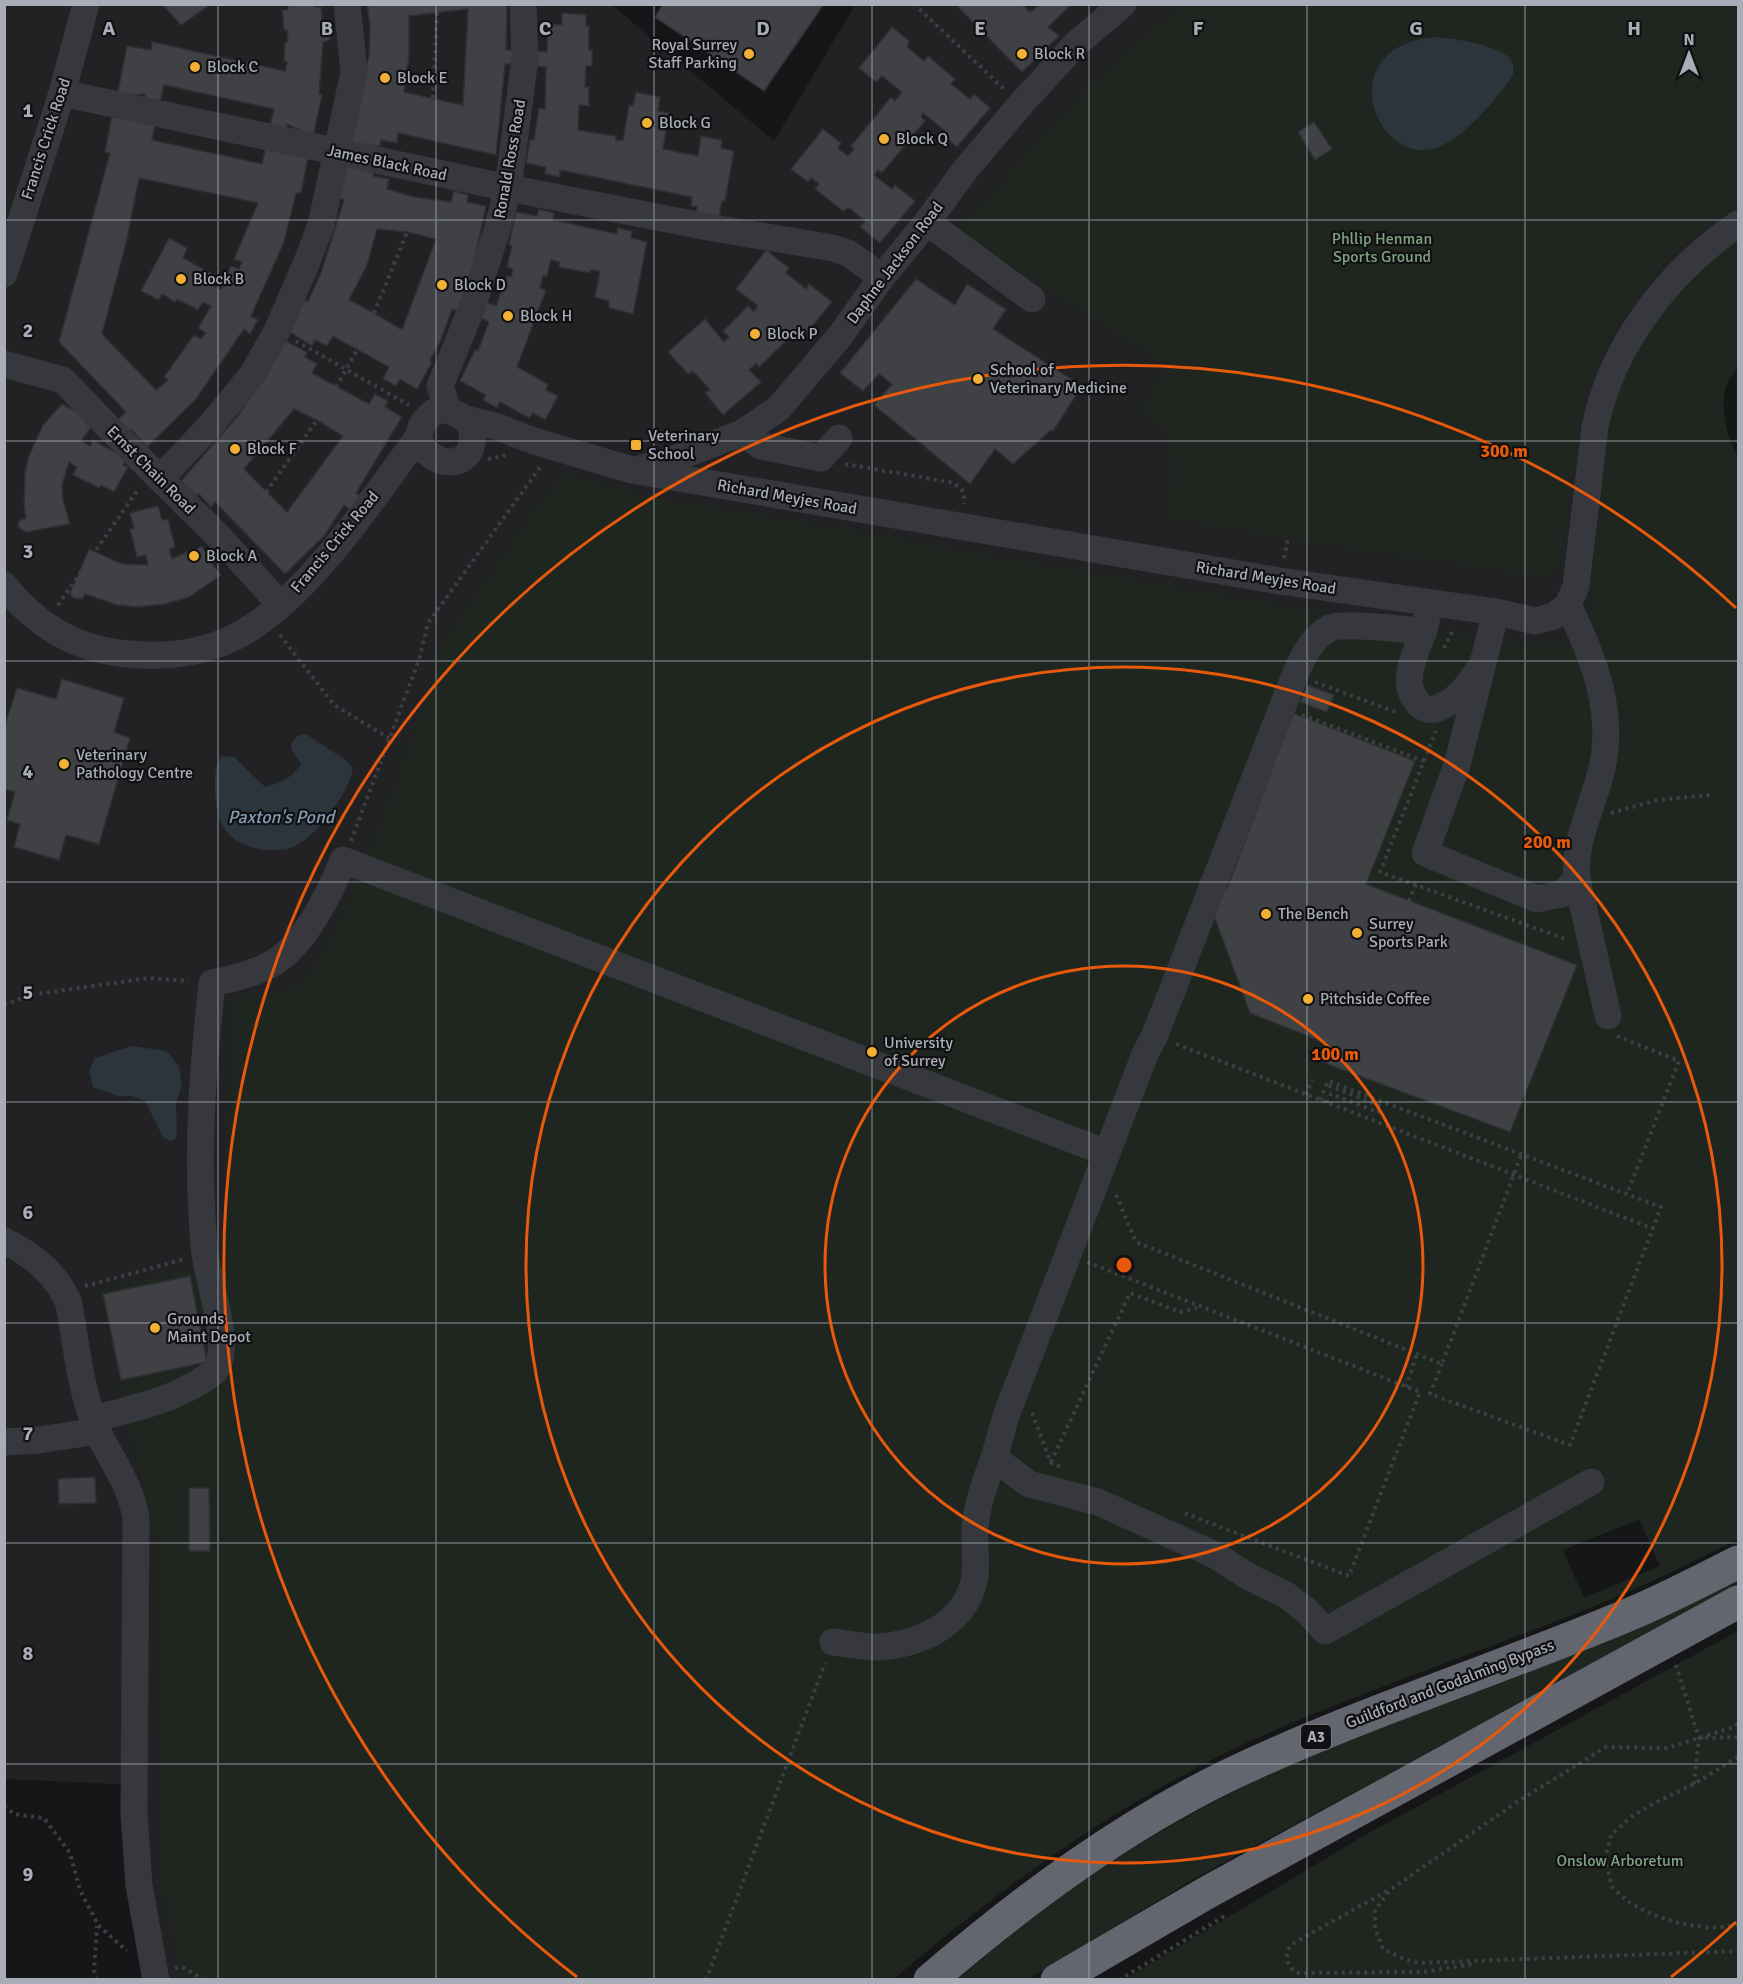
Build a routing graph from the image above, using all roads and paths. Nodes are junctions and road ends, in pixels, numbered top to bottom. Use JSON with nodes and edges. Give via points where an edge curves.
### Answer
{"nodes":[{"id":1,"x":86,"y":4,"type":"edge"},
{"id":2,"x":347,"y":4,"type":"edge"},
{"id":3,"x":524,"y":4,"type":"edge"},
{"id":4,"x":914,"y":4,"type":"edge"},
{"id":5,"x":1123,"y":4,"type":"edge"},
{"id":6,"x":437,"y":12,"type":"dead end"},
{"id":7,"x":62,"y":93,"type":"junction"},
{"id":8,"x":433,"y":98,"type":"dead end"},
{"id":9,"x":1021,"y":104,"type":"junction"},
{"id":10,"x":335,"y":153,"type":"junction"},
{"id":11,"x":508,"y":188,"type":"junction"},
{"id":12,"x":12,"y":221,"type":"edge"},
{"id":13,"x":927,"y":222,"type":"junction"},
{"id":14,"x":1738,"y":224,"type":"edge"},
{"id":15,"x":407,"y":232,"type":"dead end"},
{"id":16,"x":4,"y":274,"type":"edge"},
{"id":17,"x":882,"y":277,"type":"junction"},
{"id":18,"x":1032,"y":299,"type":"dead end"},
{"id":19,"x":374,"y":313,"type":"dead end"},
{"id":20,"x":277,"y":331,"type":"junction"},
{"id":21,"x":357,"y":350,"type":"dead end"},
{"id":22,"x":4,"y":364,"type":"edge"},
{"id":23,"x":346,"y":369,"type":"junction"},
{"id":24,"x":336,"y":387,"type":"dead end"},
{"id":25,"x":317,"y":420,"type":"dead end"},
{"id":26,"x":440,"y":421,"type":"junction"},
{"id":27,"x":742,"y":433,"type":"junction"},
{"id":28,"x":830,"y":448,"type":"joint"},
{"id":29,"x":540,"y":451,"type":"junction"},
{"id":30,"x":511,"y":454,"type":"dead end"},
{"id":31,"x":477,"y":455,"type":"junction"},
{"id":32,"x":434,"y":459,"type":"junction"},
{"id":33,"x":632,"y":470,"type":"junction"},
{"id":34,"x":156,"y":474,"type":"junction"},
{"id":35,"x":381,"y":487,"type":"junction"},
{"id":36,"x":266,"y":492,"type":"dead end"},
{"id":37,"x":963,"y":510,"type":"dead end"},
{"id":38,"x":1288,"y":538,"type":"dead end"},
{"id":39,"x":1284,"y":559,"type":"dead end"},
{"id":40,"x":4,"y":585,"type":"edge"},
{"id":41,"x":1425,"y":602,"type":"junction"},
{"id":42,"x":1568,"y":605,"type":"junction"},
{"id":43,"x":1496,"y":612,"type":"junction"},
{"id":44,"x":277,"y":615,"type":"junction"},
{"id":45,"x":44,"y":625,"type":"junction"},
{"id":46,"x":1424,"y":631,"type":"junction"},
{"id":47,"x":1485,"y":654,"type":"junction"},
{"id":48,"x":1311,"y":680,"type":"dead end"},
{"id":49,"x":1406,"y":716,"type":"dead end"},
{"id":50,"x":1437,"y":724,"type":"dead end"},
{"id":51,"x":389,"y":738,"type":"junction"},
{"id":52,"x":1424,"y":761,"type":"dead end"},
{"id":53,"x":1710,"y":795,"type":"dead end"},
{"id":54,"x":1587,"y":820,"type":"junction"},
{"id":55,"x":343,"y":860,"type":"junction"},
{"id":56,"x":1577,"y":879,"type":"junction"},
{"id":57,"x":1416,"y":884,"type":"dead end"},
{"id":58,"x":1409,"y":901,"type":"dead end"},
{"id":59,"x":212,"y":983,"type":"junction"},
{"id":60,"x":4,"y":1005,"type":"edge"},
{"id":61,"x":1608,"y":1016,"type":"joint"},
{"id":62,"x":1155,"y":1035,"type":"junction"},
{"id":63,"x":1312,"y":1080,"type":"dead end"},
{"id":64,"x":1327,"y":1085,"type":"junction"},
{"id":65,"x":1306,"y":1095,"type":"junction"},
{"id":66,"x":1320,"y":1100,"type":"junction"},
{"id":67,"x":1327,"y":1103,"type":"junction"},
{"id":68,"x":1522,"y":1153,"type":"junction"},
{"id":69,"x":1105,"y":1158,"type":"junction"},
{"id":70,"x":1514,"y":1176,"type":"junction"},
{"id":71,"x":1627,"y":1194,"type":"junction"},
{"id":72,"x":1654,"y":1229,"type":"junction"},
{"id":73,"x":4,"y":1241,"type":"edge"},
{"id":74,"x":205,"y":1254,"type":"junction"},
{"id":75,"x":1069,"y":1255,"type":"junction"},
{"id":76,"x":64,"y":1292,"type":"junction"},
{"id":77,"x":1198,"y":1307,"type":"junction"},
{"id":78,"x":1417,"y":1354,"type":"junction"},
{"id":79,"x":1442,"y":1364,"type":"junction"},
{"id":80,"x":1020,"y":1382,"type":"junction"},
{"id":81,"x":1406,"y":1387,"type":"junction"},
{"id":82,"x":95,"y":1425,"type":"junction"},
{"id":83,"x":4,"y":1442,"type":"edge"},
{"id":84,"x":994,"y":1458,"type":"junction"},
{"id":85,"x":1051,"y":1462,"type":"junction"},
{"id":86,"x":1062,"y":1467,"type":"dead end"},
{"id":87,"x":1591,"y":1482,"type":"dead end"},
{"id":88,"x":1184,"y":1513,"type":"dead end"},
{"id":89,"x":1738,"y":1562,"type":"edge"},
{"id":90,"x":1738,"y":1602,"type":"edge"},
{"id":91,"x":833,"y":1642,"type":"joint"},
{"id":92,"x":1674,"y":1660,"type":"dead end"},
{"id":93,"x":1738,"y":1724,"type":"edge"},
{"id":94,"x":1738,"y":1737,"type":"edge"},
{"id":95,"x":1699,"y":1738,"type":"junction"},
{"id":96,"x":1738,"y":1757,"type":"edge"},
{"id":97,"x":1694,"y":1784,"type":"junction"},
{"id":98,"x":4,"y":1806,"type":"edge"},
{"id":99,"x":1390,"y":1890,"type":"junction"},
{"id":100,"x":98,"y":1925,"type":"junction"},
{"id":101,"x":1738,"y":1925,"type":"edge"},
{"id":102,"x":1738,"y":1952,"type":"edge"},
{"id":103,"x":1487,"y":1961,"type":"junction"},
{"id":104,"x":155,"y":1974,"type":"edge"},
{"id":105,"x":97,"y":1980,"type":"edge"},
{"id":106,"x":204,"y":1980,"type":"edge"},
{"id":107,"x":706,"y":1980,"type":"edge"},
{"id":108,"x":930,"y":1980,"type":"edge"},
{"id":109,"x":1057,"y":1980,"type":"edge"}],
"edges":[{"from":1,"to":7,"type":"street","name":"Francis Crick Road"},
{"from":2,"to":10,"type":"street","via":[[354,72]]},
{"from":3,"to":11,"type":"street","name":"Ronald Ross Road","via":[[525,59]]},
{"from":4,"to":9,"type":"path"},
{"from":5,"to":9,"type":"street","name":"Daphne Jackson Road","via":[[1076,44]]},
{"from":6,"to":8,"type":"path"},
{"from":7,"to":10,"type":"street","name":"James Black Road"},
{"from":7,"to":12,"type":"street","name":"Francis Crick Road"},
{"from":9,"to":13,"type":"street","name":"Daphne Jackson Road"},
{"from":10,"to":11,"type":"street","name":"James Black Road"},
{"from":10,"to":20,"type":"street","via":[[321,225]]},
{"from":11,"to":17,"type":"street","name":"James Black Road","via":[[833,248],[848,253]]},
{"from":11,"to":26,"type":"street","name":"Ronald Ross Road","via":[[473,305],[440,386]]},
{"from":12,"to":16,"type":"street","name":"Francis Crick Road"},
{"from":13,"to":17,"type":"street","name":"Daphne Jackson Road"},
{"from":13,"to":18,"type":"street"},
{"from":14,"to":42,"type":"street","via":[[1675,276],[1631,337],[1608,379],[1595,427],[1576,586]]},
{"from":15,"to":19,"type":"path"},
{"from":17,"to":27,"type":"street","name":"Daphne Jackson Road","via":[[840,336],[778,409]]},
{"from":20,"to":23,"type":"path"},
{"from":20,"to":34,"type":"street","via":[[252,375],[210,426]]},
{"from":21,"to":23,"type":"path"},
{"from":22,"to":34,"type":"street","name":"Ernst Chain Road","via":[[63,380]]},
{"from":23,"to":24,"type":"path"},
{"from":23,"to":26,"type":"path"},
{"from":25,"to":36,"type":"path"},
{"from":26,"to":29,"type":"street","name":"Richard Meyjes Road","via":[[495,426]]},
{"from":26,"to":31,"type":"street","name":"Ronald Ross Road","via":[[472,433]]},
{"from":26,"to":32,"type":"street","via":[[421,445]]},
{"from":26,"to":35,"type":"street","name":"Francis Crick Road"},
{"from":27,"to":28,"type":"street","via":[[761,446]]},
{"from":27,"to":33,"type":"street","name":"Daphne Jackson Road","via":[[663,463]]},
{"from":28,"to":37,"type":"path","via":[[844,464],[954,483],[964,492]]},
{"from":29,"to":31,"type":"street","name":"Richard Meyjes Road","via":[[492,443]]},
{"from":29,"to":33,"type":"street","name":"Richard Meyjes Road"},
{"from":29,"to":51,"type":"path","via":[[428,623],[419,660]]},
{"from":30,"to":31,"type":"path"},
{"from":31,"to":32,"type":"street","name":"Richard Meyjes Road","via":[[443,462]]},
{"from":32,"to":35,"type":"street","name":"Francis Crick Road"},
{"from":33,"to":41,"type":"street","name":"Richard Meyjes Road","via":[[1268,579]]},
{"from":34,"to":44,"type":"street","name":"Ernst Chain Road","via":[[221,539]]},
{"from":34,"to":45,"type":"path"},
{"from":35,"to":44,"type":"street","name":"Francis Crick Road"},
{"from":38,"to":39,"type":"path"},
{"from":40,"to":45,"type":"street","name":"Francis Crick Road"},
{"from":41,"to":43,"type":"street","name":"Richard Meyjes Road"},
{"from":41,"to":46,"type":"street"},
{"from":42,"to":43,"type":"street","name":"Richard Meyjes Road","via":[[1554,616],[1536,621]]},
{"from":42,"to":54,"type":"street","via":[[1595,666],[1605,722],[1602,769]]},
{"from":43,"to":47,"type":"street"},
{"from":44,"to":45,"type":"street","name":"Francis Crick Road","via":[[204,649],[102,659]]},
{"from":44,"to":51,"type":"path","via":[[334,705]]},
{"from":46,"to":47,"type":"street","via":[[1409,671],[1409,686],[1414,699],[1429,710],[1445,705],[1462,690]]},
{"from":46,"to":62,"type":"street","via":[[1331,628],[1305,653]]},
{"from":47,"to":56,"type":"street","via":[[1457,765],[1425,853],[1537,899],[1562,894]]},
{"from":48,"to":49,"type":"path"},
{"from":50,"to":52,"type":"path"},
{"from":51,"to":55,"type":"path"},
{"from":53,"to":54,"type":"path","via":[[1658,800]]},
{"from":54,"to":56,"type":"street","via":[[1576,864]]},
{"from":55,"to":59,"type":"street","via":[[334,886],[316,914],[277,960],[247,974]]},
{"from":55,"to":69,"type":"street"},
{"from":56,"to":61,"type":"street"},
{"from":57,"to":58,"type":"path"},
{"from":59,"to":60,"type":"path","via":[[149,978],[29,994]]},
{"from":59,"to":74,"type":"street","via":[[200,1171]]},
{"from":61,"to":71,"type":"path","via":[[1603,1030],[1679,1061]]},
{"from":62,"to":65,"type":"path"},
{"from":62,"to":69,"type":"street","via":[[1144,1054]]},
{"from":63,"to":65,"type":"path"},
{"from":64,"to":66,"type":"path"},
{"from":64,"to":67,"type":"path","via":[[1381,1106],[1378,1112],[1331,1094]]},
{"from":64,"to":68,"type":"path","via":[[1328,1081]]},
{"from":65,"to":66,"type":"path"},
{"from":66,"to":67,"type":"path"},
{"from":67,"to":70,"type":"path"},
{"from":68,"to":70,"type":"path"},
{"from":68,"to":71,"type":"path"},
{"from":69,"to":75,"type":"street"},
{"from":69,"to":78,"type":"path","via":[[1136,1242]]},
{"from":70,"to":72,"type":"path"},
{"from":70,"to":79,"type":"path"},
{"from":71,"to":72,"type":"path","via":[[1661,1207]]},
{"from":72,"to":79,"type":"path","via":[[1570,1445],[1430,1394]]},
{"from":73,"to":76,"type":"street","via":[[30,1256]]},
{"from":74,"to":76,"type":"path"},
{"from":74,"to":82,"type":"street","via":[[222,1353],[214,1372],[168,1398]]},
{"from":75,"to":77,"type":"path"},
{"from":75,"to":80,"type":"street"},
{"from":76,"to":82,"type":"street"},
{"from":77,"to":81,"type":"path"},
{"from":77,"to":85,"type":"path","via":[[1180,1312],[1130,1293]]},
{"from":78,"to":79,"type":"path"},
{"from":78,"to":81,"type":"path"},
{"from":80,"to":84,"type":"street"},
{"from":80,"to":85,"type":"path"},
{"from":81,"to":88,"type":"path","via":[[1420,1392],[1349,1576]]},
{"from":82,"to":83,"type":"street","via":[[39,1440]]},
{"from":82,"to":104,"type":"street","via":[[130,1493],[136,1518],[134,1814],[139,1885]]},
{"from":84,"to":87,"type":"street","via":[[1029,1484],[1098,1502],[1213,1554],[1286,1595],[1325,1631]]},
{"from":84,"to":91,"type":"street","via":[[975,1528],[974,1583],[967,1602],[948,1625],[904,1644],[877,1647]]},
{"from":85,"to":86,"type":"path"},
{"from":89,"to":108,"type":"highway","name":"Guildford and Godalming Bypass","number":"A3","via":[[1637,1612],[1347,1724],[1227,1776],[1083,1860],[992,1926]]},
{"from":90,"to":109,"type":"highway","via":[[1208,1892]]},
{"from":91,"to":107,"type":"path"},
{"from":92,"to":95,"type":"path"},
{"from":93,"to":95,"type":"path"},
{"from":94,"to":95,"type":"path"},
{"from":95,"to":97,"type":"path"},
{"from":95,"to":99,"type":"path","via":[[1667,1748],[1606,1747],[1517,1802]]},
{"from":96,"to":97,"type":"path"},
{"from":97,"to":101,"type":"path","via":[[1631,1817],[1611,1835],[1605,1859],[1612,1887],[1630,1903],[1682,1924],[1712,1928]]},
{"from":98,"to":100,"type":"path","via":[[14,1814],[44,1818],[70,1853],[80,1890]]},
{"from":99,"to":103,"type":"path","via":[[1375,1910],[1375,1928],[1383,1949],[1419,1963]]},
{"from":99,"to":103,"type":"path","via":[[1292,1944],[1287,1951],[1291,1967],[1296,1973],[1424,1972]]},
{"from":100,"to":104,"type":"path"},
{"from":100,"to":105,"type":"path","via":[[94,1970]]},
{"from":102,"to":103,"type":"path"},
{"from":104,"to":106,"type":"path","via":[[182,1967]]}]}
